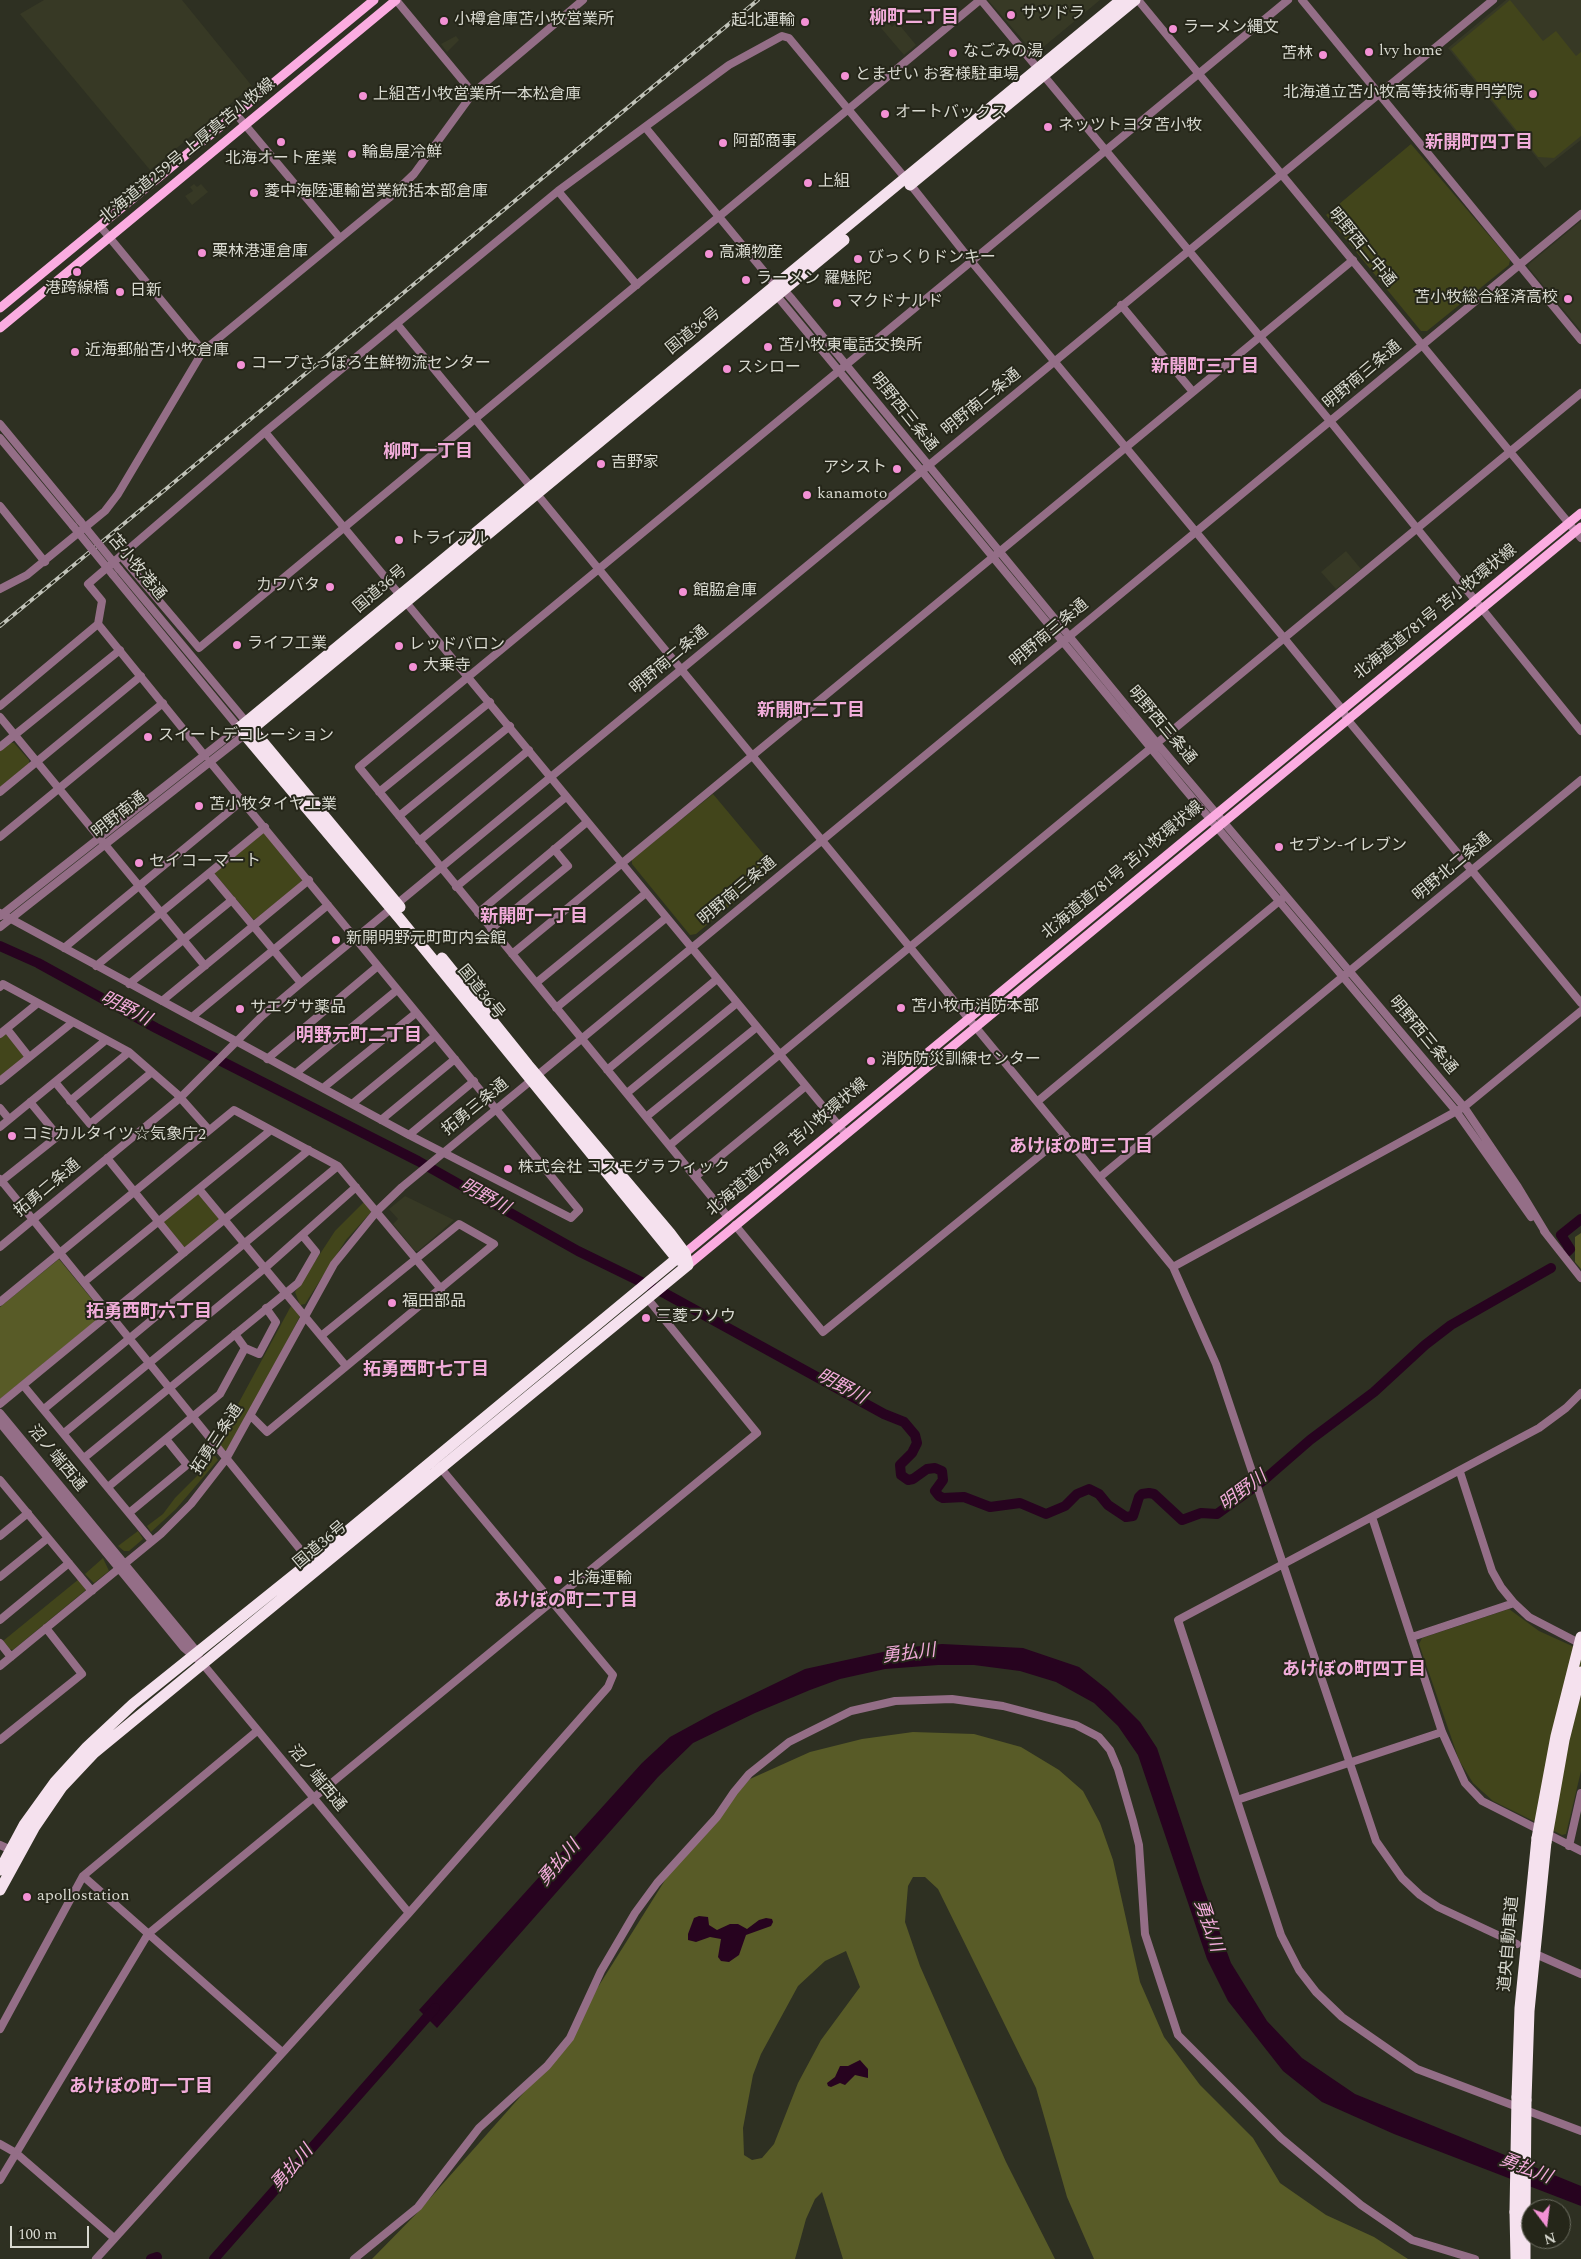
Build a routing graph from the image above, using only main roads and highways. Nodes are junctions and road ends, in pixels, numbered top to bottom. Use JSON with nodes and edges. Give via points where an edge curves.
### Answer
{"nodes":[{"id":1,"x":374,"y":0,"type":"edge"},
{"id":2,"x":396,"y":0,"type":"edge"},
{"id":3,"x":1120,"y":0,"type":"edge"},
{"id":4,"x":1136,"y":0,"type":"edge"},
{"id":5,"x":1041,"y":72,"type":"junction"},
{"id":6,"x":0,"y":308,"type":"edge"},
{"id":7,"x":0,"y":328,"type":"edge"},
{"id":8,"x":1581,"y":513,"type":"edge"},
{"id":9,"x":1579,"y":532,"type":"edge"},
{"id":10,"x":683,"y":1259,"type":"junction"},
{"id":11,"x":437,"y":1463,"type":"junction"},
{"id":12,"x":1581,"y":1637,"type":"edge"},
{"id":13,"x":198,"y":1658,"type":"junction"},
{"id":14,"x":1581,"y":1672,"type":"edge"},
{"id":15,"x":1542,"y":1840,"type":"junction"},
{"id":16,"x":0,"y":1870,"type":"edge"},
{"id":17,"x":0,"y":1890,"type":"edge"},
{"id":18,"x":1520,"y":2213,"type":"junction"},
{"id":19,"x":1516,"y":2259,"type":"edge"},
{"id":20,"x":1525,"y":2259,"type":"edge"}],
"edges":[{"from":1,"to":6,"type":"main road","name":"北海道道259号 上厚真苫小牧線"},
{"from":2,"to":7,"type":"main road","name":"北海道道259号 上厚真苫小牧線"},
{"from":3,"to":5,"type":"highway","name":"国道36号"},
{"from":4,"to":5,"type":"highway","name":"国道36号"},
{"from":5,"to":10,"type":"highway","name":"国道36号","via":[[246,729]]},
{"from":8,"to":10,"type":"main road","name":"北海道道781号 苫小牧環状線","via":[[728,1216]]},
{"from":9,"to":10,"type":"main road","name":"北海道道781号 苫小牧環状線","via":[[1481,608],[735,1225]]},
{"from":10,"to":11,"type":"highway","name":"国道36号","via":[[646,1284]]},
{"from":10,"to":11,"type":"highway","name":"国道36号","via":[[654,1293]]},
{"from":11,"to":13,"type":"highway","name":"国道36号"},
{"from":12,"to":15,"type":"highway","name":"道央自動車道","bridge":true,"via":[[1556,1736]]},
{"from":13,"to":16,"type":"highway","name":"国道36号","via":[[133,1704],[87,1747],[55,1782],[24,1825]]},
{"from":13,"to":17,"type":"highway","name":"国道36号","via":[[62,1787],[34,1828]]},
{"from":14,"to":15,"type":"highway","name":"道央自動車道","bridge":true},
{"from":15,"to":18,"type":"highway","name":"道央自動車道","bridge":true,"via":[[1521,2099]]},
{"from":18,"to":19,"type":"highway","name":"道央自動車道"},
{"from":18,"to":20,"type":"highway","name":"道央自動車道"}]}
